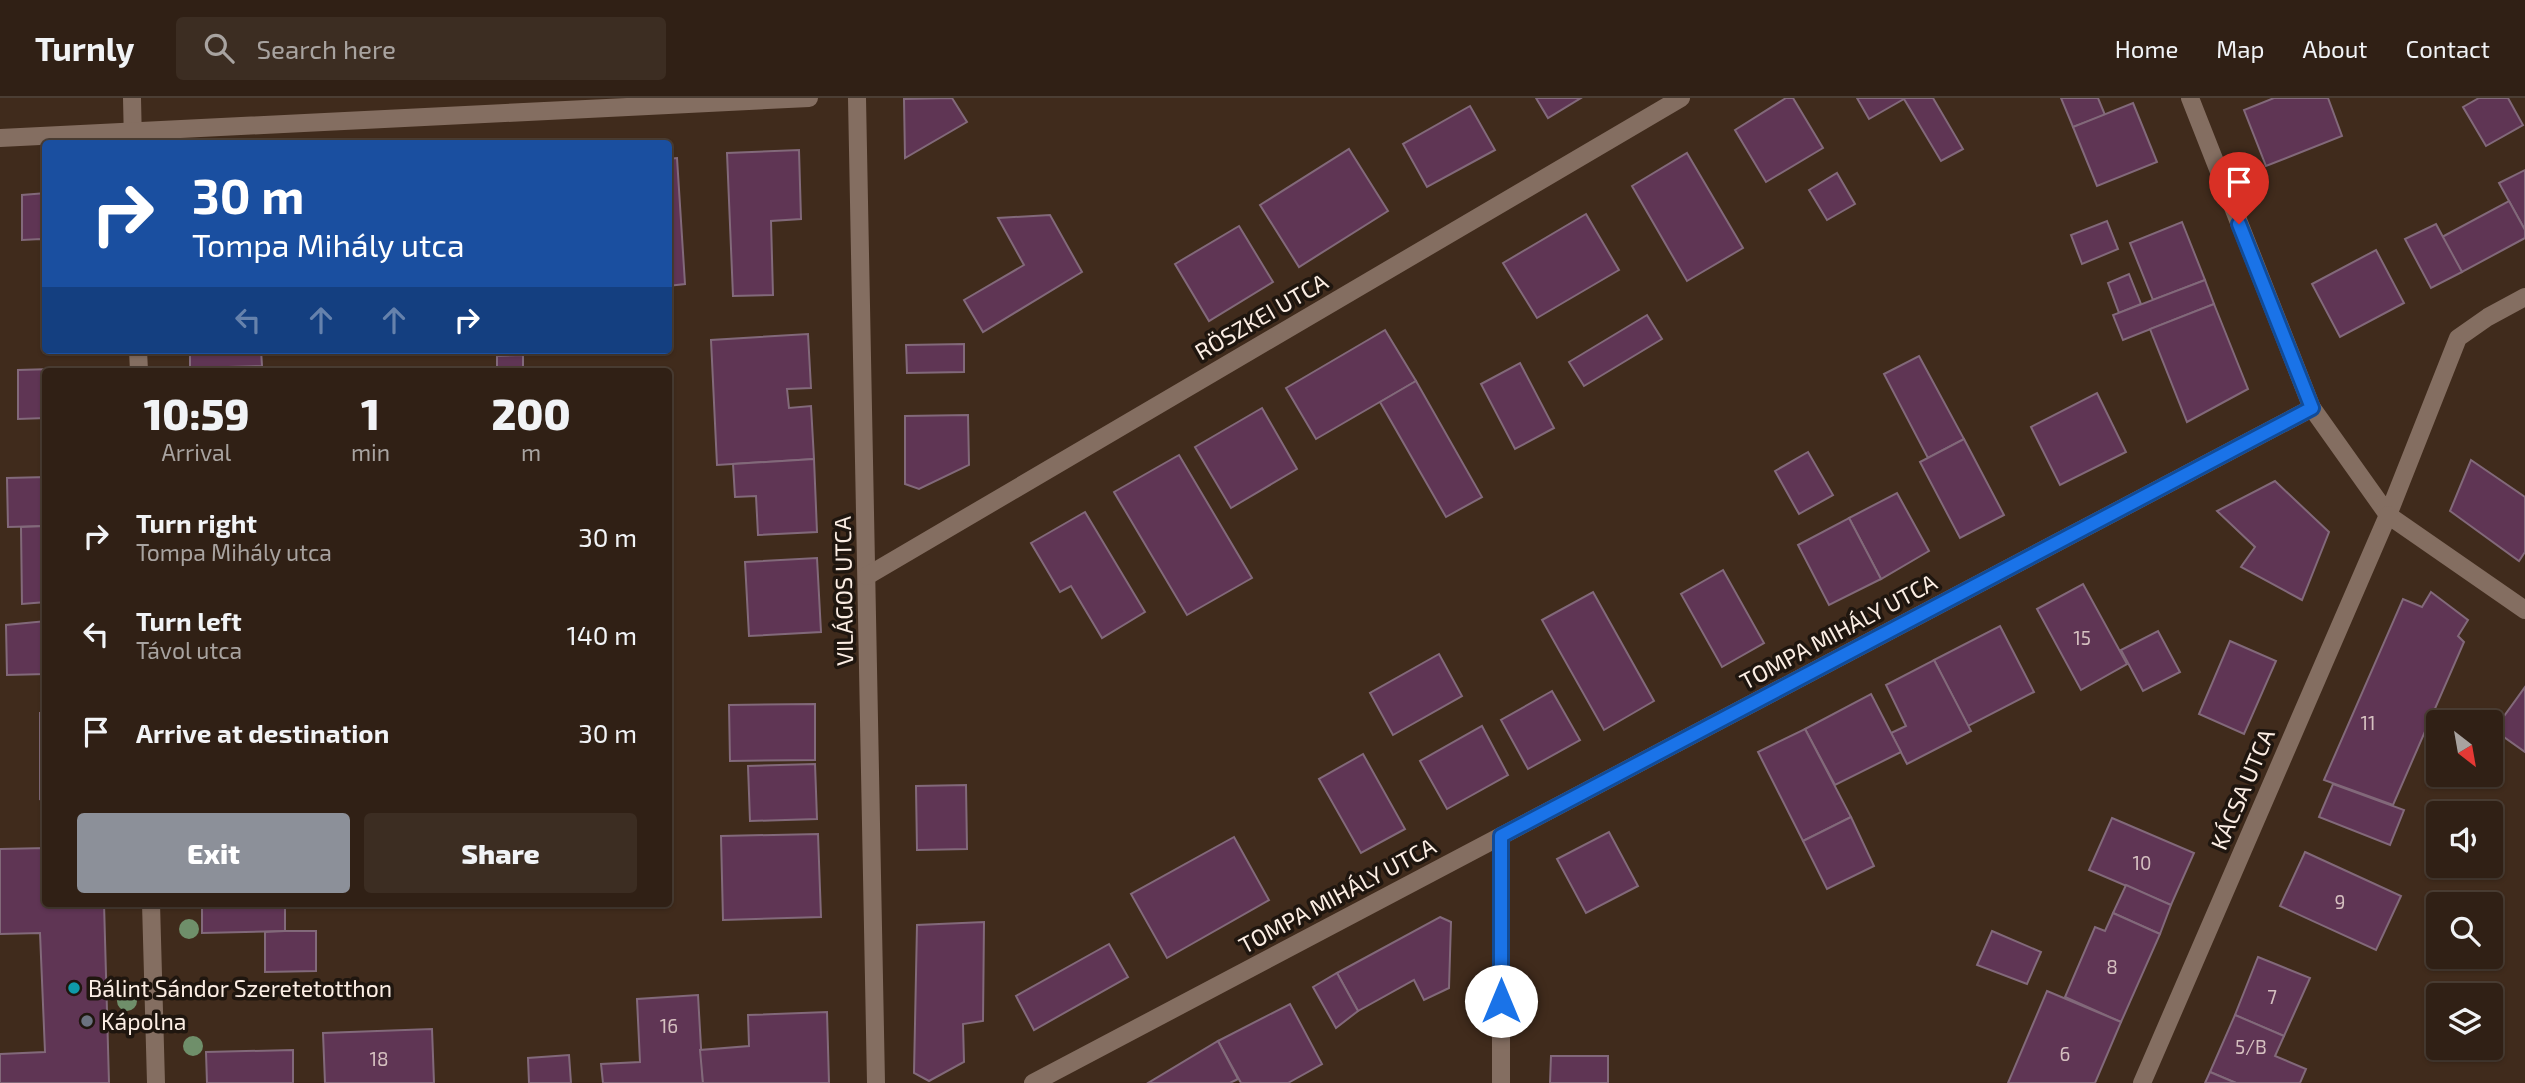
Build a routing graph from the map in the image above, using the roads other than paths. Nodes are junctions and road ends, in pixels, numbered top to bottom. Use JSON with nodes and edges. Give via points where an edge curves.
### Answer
{"nodes":[{"id":1,"x":132,"y":98,"type":"edge"},
{"id":2,"x":809,"y":98,"type":"edge"},
{"id":3,"x":857,"y":98,"type":"edge"},
{"id":4,"x":1681,"y":98,"type":"edge"},
{"id":5,"x":2190,"y":98,"type":"edge"},
{"id":6,"x":0,"y":138,"type":"edge"},
{"id":7,"x":133,"y":138,"type":"edge"},
{"id":8,"x":2525,"y":297,"type":"edge"},
{"id":9,"x":2312,"y":408,"type":"junction"},
{"id":10,"x":2388,"y":515,"type":"junction"},
{"id":11,"x":867,"y":576,"type":"junction"},
{"id":12,"x":2525,"y":610,"type":"edge"},
{"id":13,"x":1501,"y":836,"type":"junction"},
{"id":14,"x":151,"y":907,"type":"edge"},
{"id":15,"x":156,"y":1083,"type":"edge"},
{"id":16,"x":876,"y":1083,"type":"edge"},
{"id":17,"x":1033,"y":1083,"type":"edge"},
{"id":18,"x":1501,"y":1083,"type":"edge"},
{"id":19,"x":2142,"y":1083,"type":"edge"}],
"edges":[{"from":1,"to":7,"type":"street"},
{"from":2,"to":7,"type":"street"},
{"from":3,"to":11,"type":"street","name":"VILÁGOS UTCA"},
{"from":4,"to":11,"type":"street","name":"RÖSZKEI UTCA"},
{"from":5,"to":9,"type":"street"},
{"from":6,"to":7,"type":"street"},
{"from":8,"to":10,"type":"street","via":[[2458,338]]},
{"from":9,"to":10,"type":"street"},
{"from":9,"to":13,"type":"street","name":"TOMPA MIHÁLY UTCA"},
{"from":10,"to":12,"type":"street"},
{"from":10,"to":19,"type":"street","name":"KÁCSA UTCA"},
{"from":11,"to":16,"type":"street","name":"VILÁGOS UTCA"},
{"from":13,"to":17,"type":"street","name":"TOMPA MIHÁLY UTCA"},
{"from":13,"to":18,"type":"street"},
{"from":14,"to":15,"type":"street"}]}
